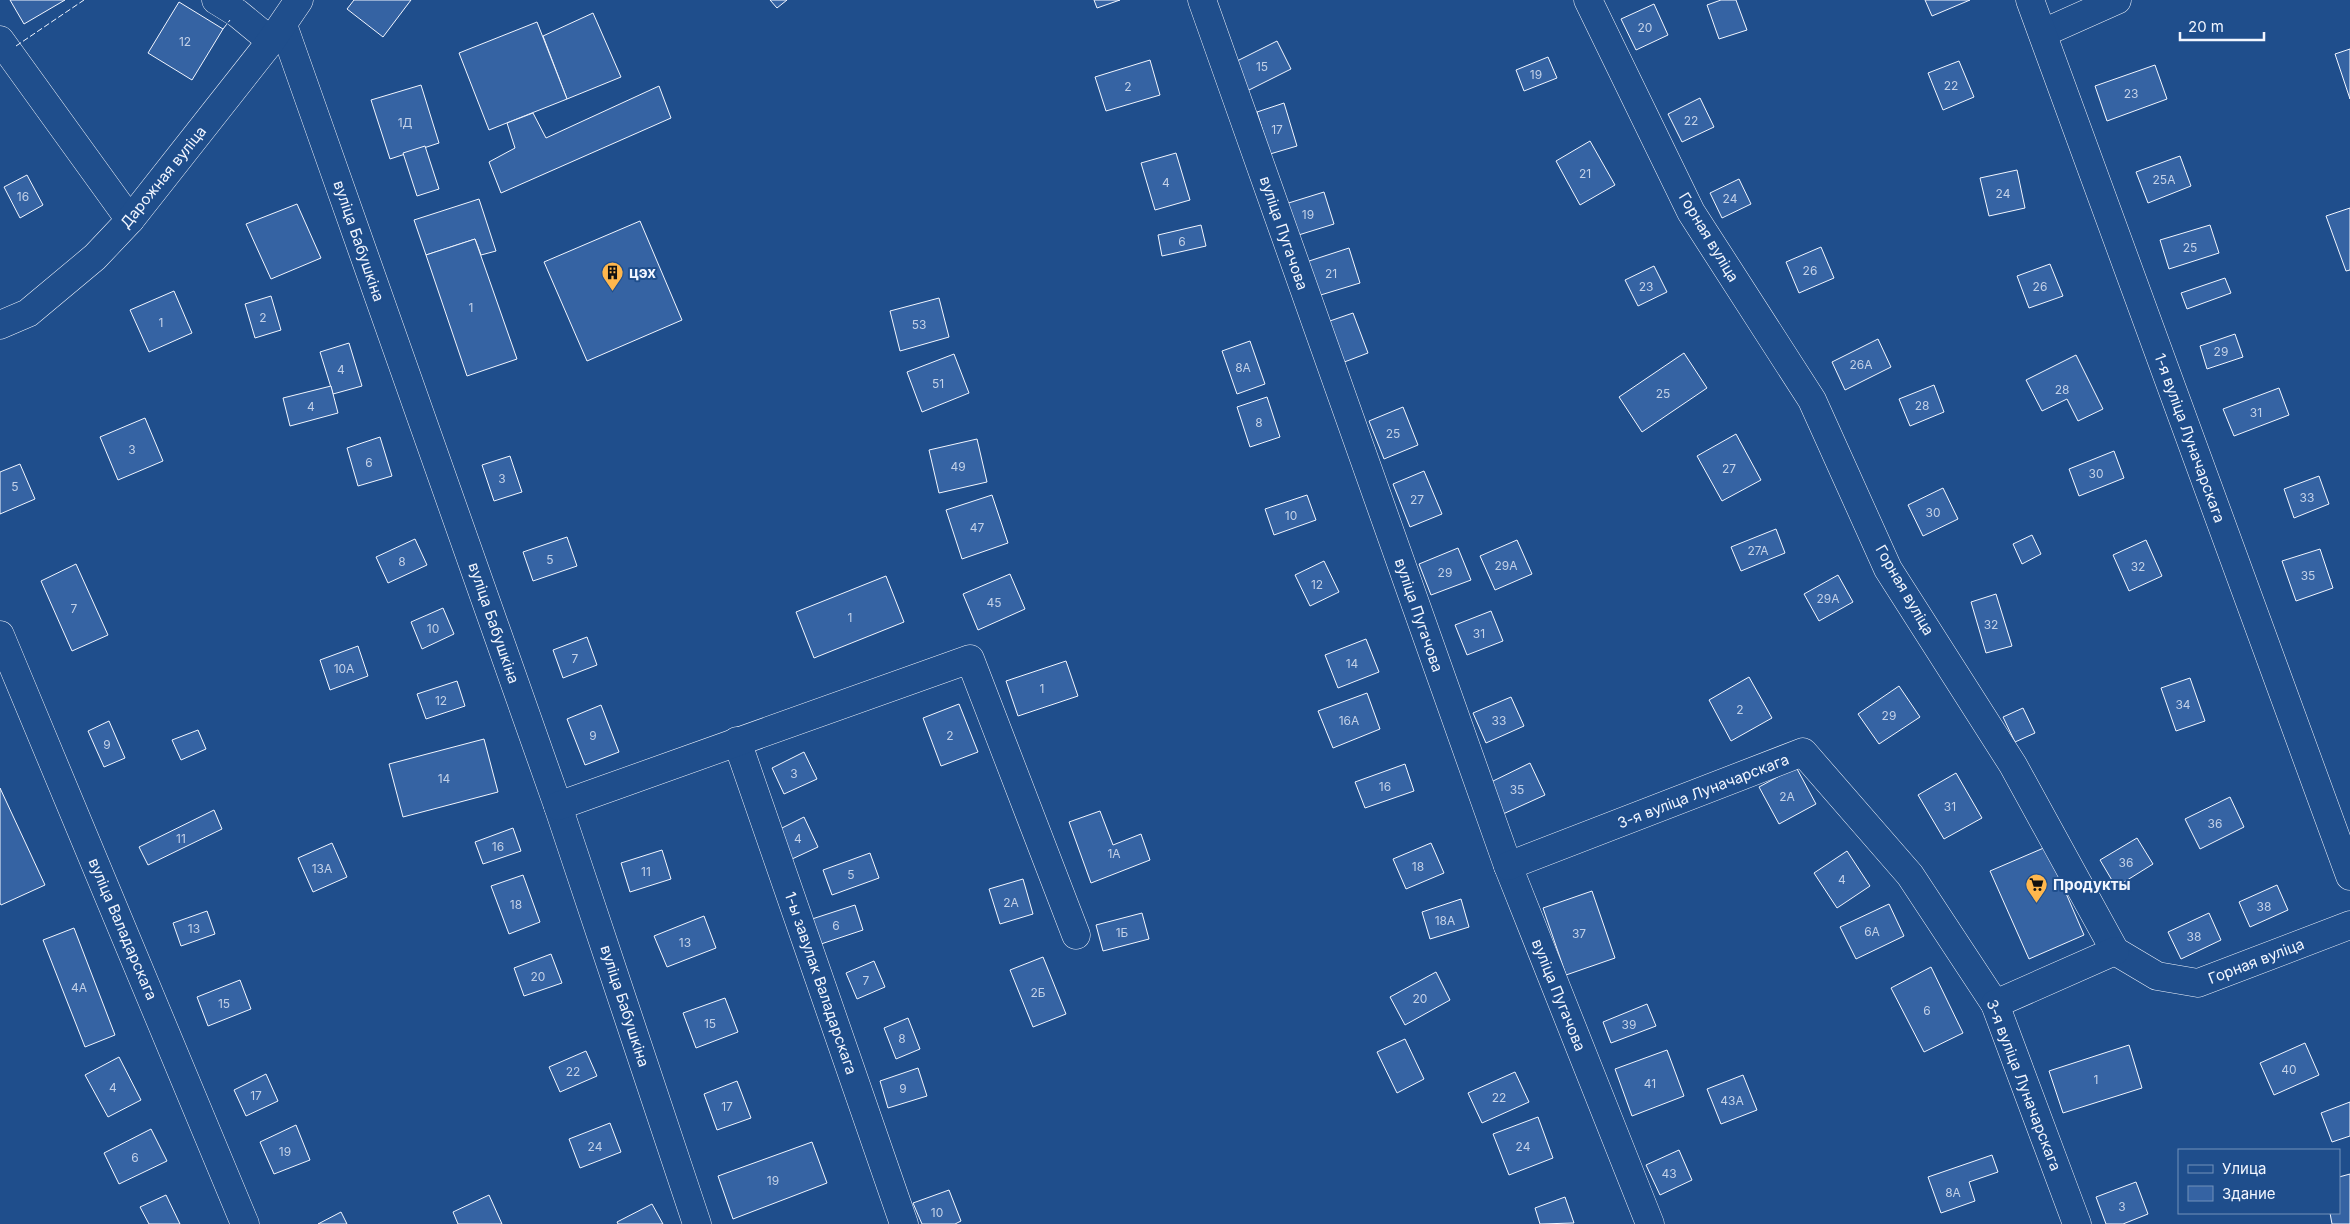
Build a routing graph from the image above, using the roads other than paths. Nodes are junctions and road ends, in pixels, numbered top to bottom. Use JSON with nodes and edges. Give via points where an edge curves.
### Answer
{"nodes":[{"id":1,"x":216,"y":0,"type":"edge"},
{"id":2,"x":299,"y":0,"type":"edge"},
{"id":3,"x":1202,"y":0,"type":"edge"},
{"id":4,"x":1588,"y":0,"type":"edge"},
{"id":5,"x":2030,"y":0,"type":"edge"},
{"id":6,"x":2117,"y":0,"type":"edge"},
{"id":7,"x":277,"y":33,"type":"junction"},
{"id":8,"x":2043,"y":33,"type":"junction"},
{"id":9,"x":0,"y":40,"type":"edge"},
{"id":10,"x":130,"y":220,"type":"junction"},
{"id":11,"x":0,"y":325,"type":"edge"},
{"id":12,"x":0,"y":635,"type":"edge"},
{"id":13,"x":738,"y":741,"type":"junction"},
{"id":14,"x":558,"y":806,"type":"junction"},
{"id":15,"x":1508,"y":866,"type":"junction"},
{"id":16,"x":2350,"y":876,"type":"edge"},
{"id":17,"x":2350,"y":925,"type":"edge"},
{"id":18,"x":1076,"y":935,"type":"dead end"},
{"id":19,"x":2116,"y":951,"type":"junction"},
{"id":20,"x":1995,"y":1004,"type":"junction"},
{"id":21,"x":245,"y":1224,"type":"edge"},
{"id":22,"x":697,"y":1224,"type":"edge"},
{"id":23,"x":904,"y":1224,"type":"edge"},
{"id":24,"x":1650,"y":1224,"type":"edge"},
{"id":25,"x":2077,"y":1224,"type":"edge"}],
"edges":[{"from":1,"to":7,"type":"street"},
{"from":2,"to":7,"type":"street","name":"Дарожная вуліца"},
{"from":3,"to":15,"type":"street","name":"вуліца Пугачова"},
{"from":4,"to":19,"type":"street","name":"Горная вуліца","via":[[1691,212],[1812,400],[1888,569],[2013,765]]},
{"from":5,"to":8,"type":"street","name":"1-я вуліца Луначарскага"},
{"from":6,"to":8,"type":"street"},
{"from":7,"to":10,"type":"street","name":"Дарожная вуліца"},
{"from":7,"to":14,"type":"street","name":"вуліца Бабушкіна"},
{"from":8,"to":16,"type":"street","name":"1-я вуліца Луначарскага"},
{"from":9,"to":10,"type":"street"},
{"from":10,"to":11,"type":"street","name":"Дарожная вуліца","via":[[95,257],[28,313]]},
{"from":12,"to":21,"type":"street","name":"вуліца Валадарскага"},
{"from":13,"to":14,"type":"street"},
{"from":13,"to":18,"type":"street","via":[[970,659]]},
{"from":13,"to":23,"type":"street","name":"1-ы завулак Валадарскага"},
{"from":14,"to":22,"type":"street","name":"вуліца Бабушкіна"},
{"from":15,"to":20,"type":"street","name":"3-я вуліца Луначарскага","via":[[1803,752],[1910,875]]},
{"from":15,"to":24,"type":"street","name":"вуліца Пугачова"},
{"from":17,"to":19,"type":"street","name":"Горная вуліца","via":[[2198,983],[2157,976]]},
{"from":19,"to":20,"type":"street"},
{"from":20,"to":25,"type":"street","name":"3-я вуліца Луначарскага"}]}
